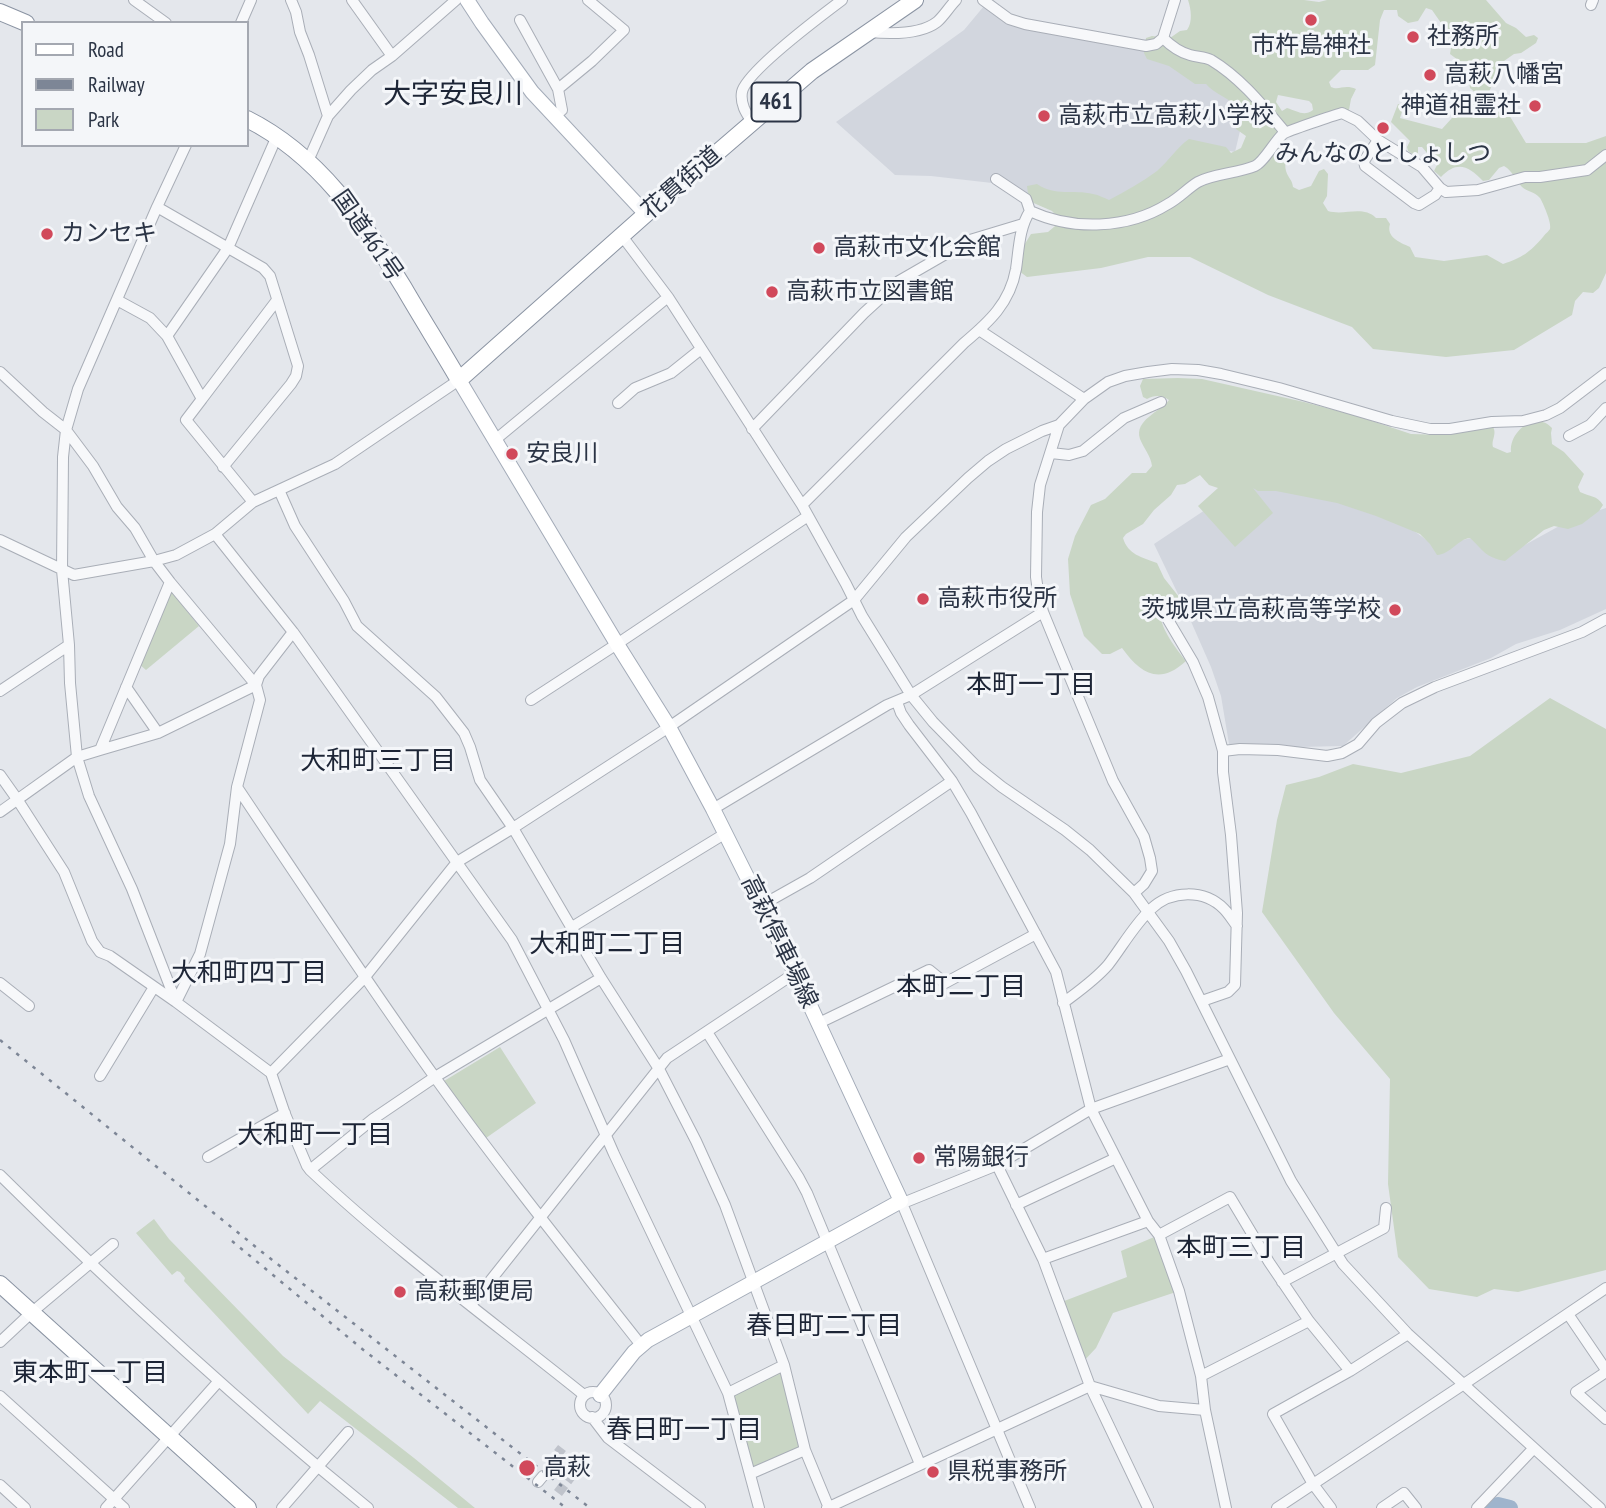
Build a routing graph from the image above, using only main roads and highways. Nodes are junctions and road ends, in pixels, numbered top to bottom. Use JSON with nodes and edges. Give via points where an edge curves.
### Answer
{"nodes":[{"id":1,"x":467,"y":0,"type":"edge"},
{"id":2,"x":915,"y":0,"type":"edge"},
{"id":3,"x":0,"y":12,"type":"edge"},
{"id":4,"x":21,"y":21,"type":"edge"},
{"id":5,"x":248,"y":120,"type":"edge"},
{"id":6,"x":646,"y":214,"type":"junction"},
{"id":7,"x":459,"y":380,"type":"junction"},
{"id":8,"x":0,"y":1284,"type":"edge"},
{"id":9,"x":600,"y":1395,"type":"road end"},
{"id":10,"x":248,"y":1508,"type":"edge"}],
"edges":[{"from":1,"to":6,"type":"main road","via":[[513,68]]},
{"from":2,"to":6,"type":"highway","name":"花貫街道","number":"461","via":[[812,71]]},
{"from":3,"to":4,"type":"highway"},
{"from":5,"to":7,"type":"highway","name":"国道461号","via":[[308,160],[342,196]]},
{"from":6,"to":7,"type":"highway","name":"花貫街道","number":"461"},
{"from":7,"to":9,"type":"main road","name":"高萩停車場線","via":[[669,727],[762,905],[901,1201],[641,1345]]},
{"from":8,"to":10,"type":"highway"}]}
